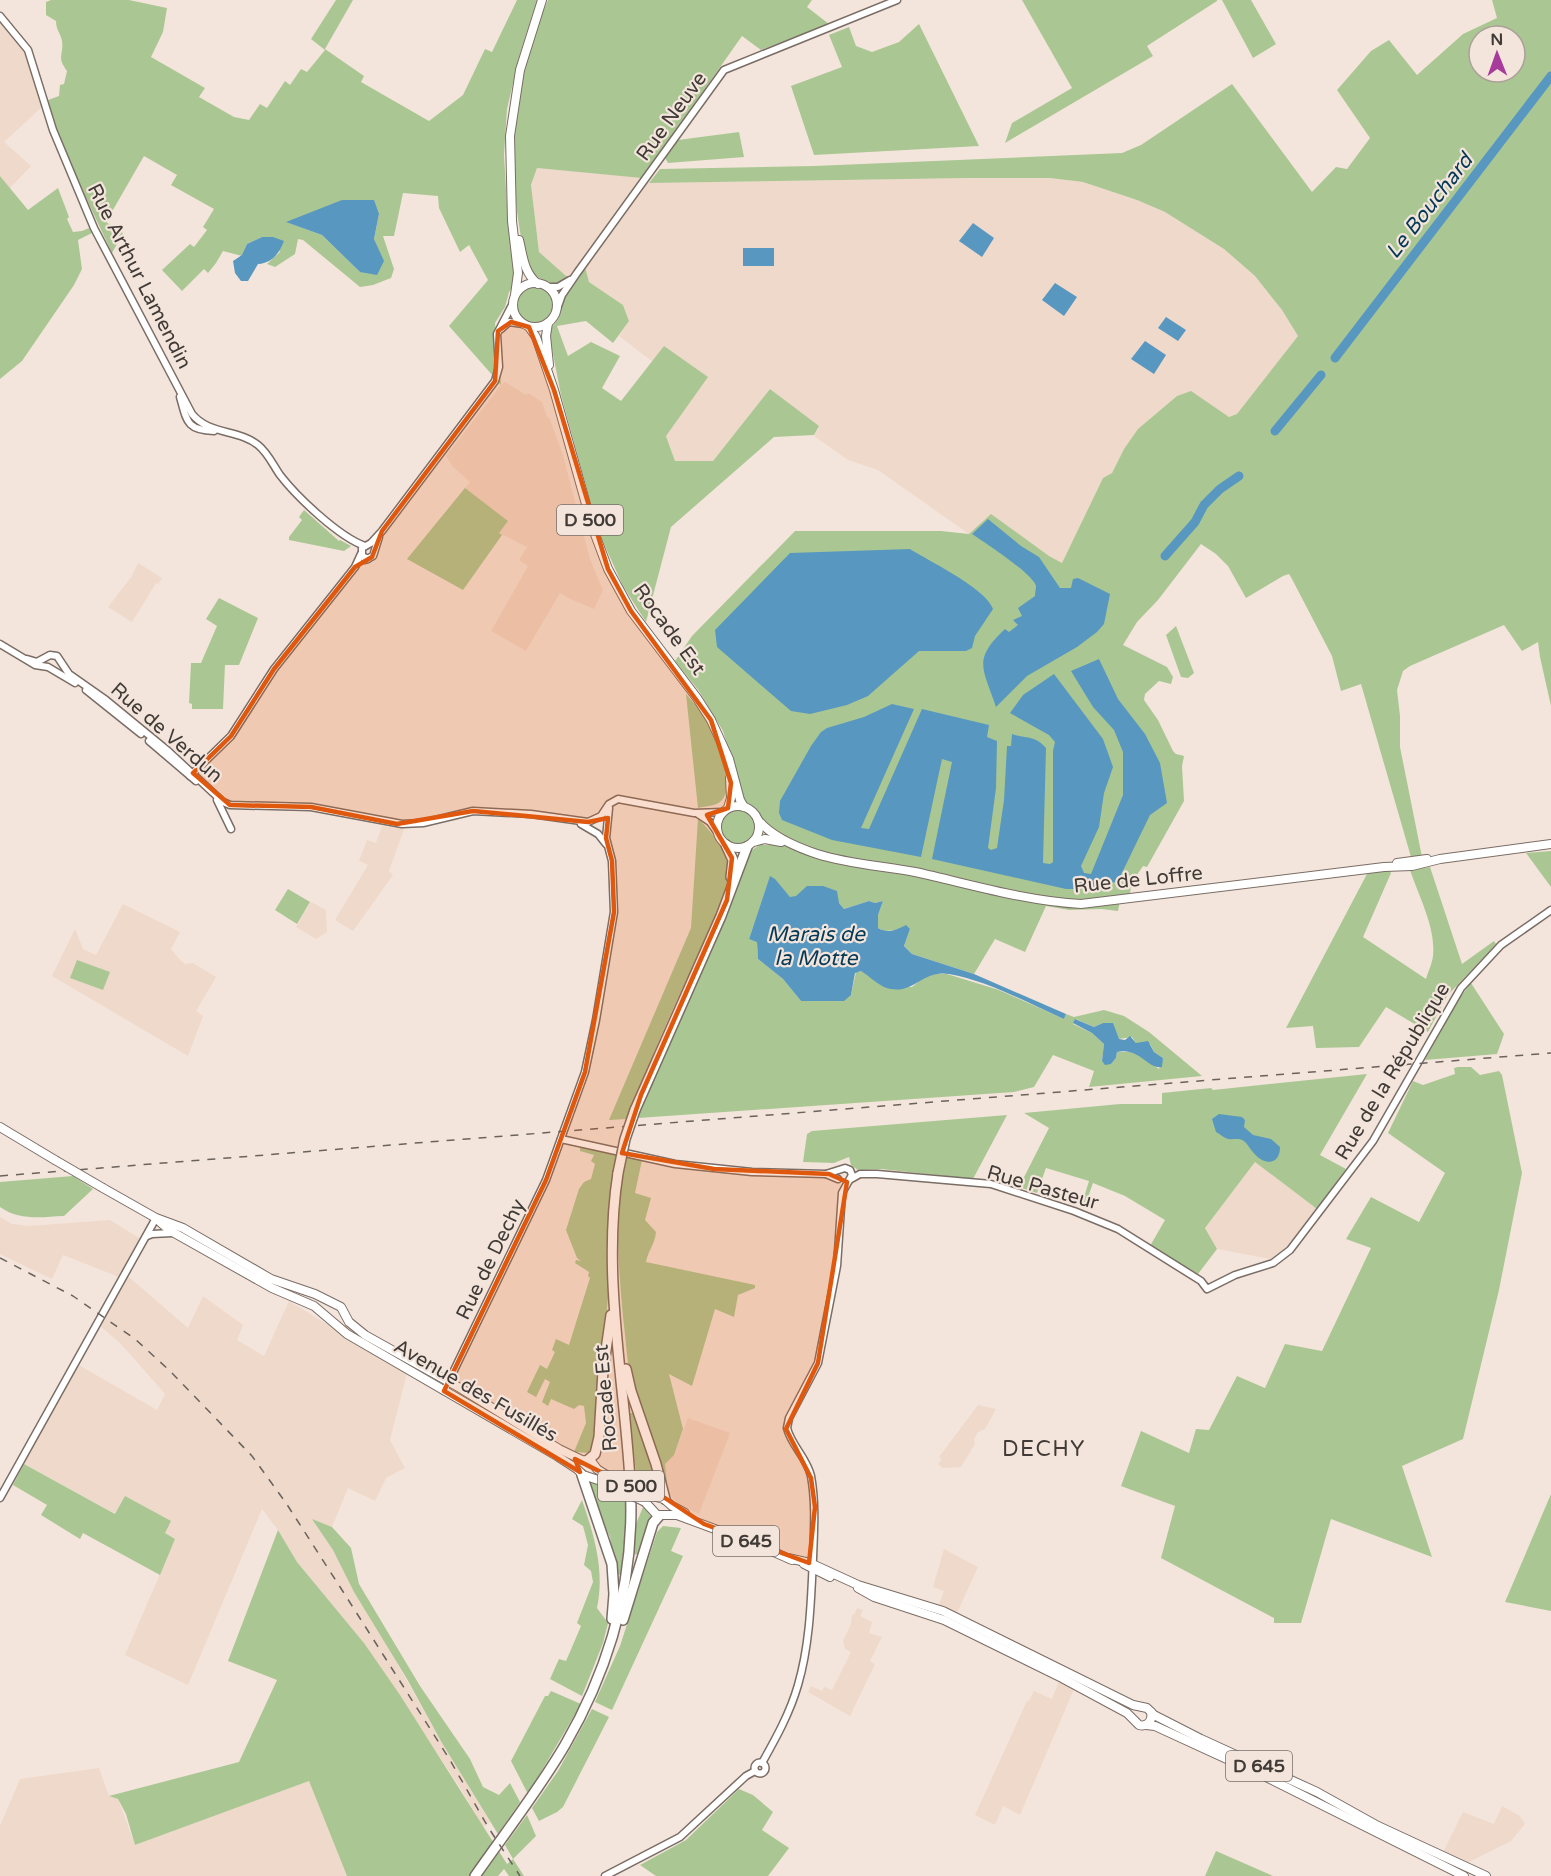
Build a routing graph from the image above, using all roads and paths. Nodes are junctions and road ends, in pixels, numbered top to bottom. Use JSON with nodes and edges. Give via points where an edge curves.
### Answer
{"nodes":[{"id":1,"x":542,"y":0,"type":"edge"},
{"id":2,"x":897,"y":0,"type":"edge"},
{"id":3,"x":0,"y":16,"type":"edge"},
{"id":4,"x":511,"y":204,"type":"junction"},
{"id":5,"x":577,"y":273,"type":"junction"},
{"id":6,"x":538,"y":284,"type":"junction"},
{"id":7,"x":548,"y":287,"type":"junction"},
{"id":8,"x":514,"y":299,"type":"junction"},
{"id":9,"x":557,"y":309,"type":"junction"},
{"id":10,"x":548,"y":323,"type":"junction"},
{"id":11,"x":526,"y":325,"type":"junction"},
{"id":12,"x":498,"y":331,"type":"junction"},
{"id":13,"x":555,"y":395,"type":"junction"},
{"id":14,"x":382,"y":531,"type":"junction"},
{"id":15,"x":347,"y":536,"type":"junction"},
{"id":16,"x":366,"y":546,"type":"junction"},
{"id":17,"x":374,"y":551,"type":"junction"},
{"id":18,"x":361,"y":553,"type":"junction"},
{"id":19,"x":368,"y":559,"type":"junction"},
{"id":20,"x":354,"y":567,"type":"junction"},
{"id":21,"x":0,"y":644,"type":"edge"},
{"id":22,"x":46,"y":658,"type":"junction"},
{"id":23,"x":27,"y":659,"type":"junction"},
{"id":24,"x":59,"y":660,"type":"junction"},
{"id":25,"x":49,"y":668,"type":"junction"},
{"id":26,"x":724,"y":748,"type":"junction"},
{"id":27,"x":191,"y":775,"type":"junction"},
{"id":28,"x":616,"y":800,"type":"junction"},
{"id":29,"x":237,"y":806,"type":"junction"},
{"id":30,"x":744,"y":807,"type":"junction"},
{"id":31,"x":725,"y":810,"type":"junction"},
{"id":32,"x":694,"y":813,"type":"junction"},
{"id":33,"x":227,"y":818,"type":"junction"},
{"id":34,"x":595,"y":820,"type":"junction"},
{"id":35,"x":758,"y":820,"type":"junction"},
{"id":36,"x":572,"y":821,"type":"junction"},
{"id":37,"x":607,"y":827,"type":"junction"},
{"id":38,"x":231,"y":829,"type":"dead end"},
{"id":39,"x":595,"y":832,"type":"junction"},
{"id":40,"x":717,"y":832,"type":"junction"},
{"id":41,"x":750,"y":844,"type":"junction"},
{"id":42,"x":792,"y":844,"type":"junction"},
{"id":43,"x":726,"y":845,"type":"junction"},
{"id":44,"x":1551,"y":846,"type":"edge"},
{"id":45,"x":610,"y":852,"type":"junction"},
{"id":46,"x":727,"y":900,"type":"junction"},
{"id":47,"x":1551,"y":910,"type":"edge"},
{"id":48,"x":0,"y":1127,"type":"edge"},
{"id":49,"x":561,"y":1139,"type":"junction"},
{"id":50,"x":838,"y":1175,"type":"junction"},
{"id":51,"x":849,"y":1180,"type":"junction"},
{"id":52,"x":156,"y":1218,"type":"junction"},
{"id":53,"x":176,"y":1234,"type":"junction"},
{"id":54,"x":144,"y":1238,"type":"junction"},
{"id":55,"x":613,"y":1276,"type":"junction"},
{"id":56,"x":1207,"y":1289,"type":"joint"},
{"id":57,"x":336,"y":1306,"type":"junction"},
{"id":58,"x":345,"y":1315,"type":"junction"},
{"id":59,"x":330,"y":1320,"type":"junction"},
{"id":60,"x":617,"y":1328,"type":"junction"},
{"id":61,"x":449,"y":1382,"type":"junction"},
{"id":62,"x":444,"y":1391,"type":"junction"},
{"id":63,"x":586,"y":1460,"type":"junction"},
{"id":64,"x":581,"y":1473,"type":"junction"},
{"id":65,"x":604,"y":1477,"type":"junction"},
{"id":66,"x":0,"y":1498,"type":"edge"},
{"id":67,"x":644,"y":1498,"type":"junction"},
{"id":68,"x":666,"y":1501,"type":"junction"},
{"id":69,"x":662,"y":1515,"type":"junction"},
{"id":70,"x":699,"y":1522,"type":"junction"},
{"id":71,"x":811,"y":1566,"type":"junction"},
{"id":72,"x":1011,"y":1648,"type":"junction"},
{"id":73,"x":602,"y":1668,"type":"junction"},
{"id":74,"x":1140,"y":1707,"type":"junction"},
{"id":75,"x":1151,"y":1712,"type":"junction"},
{"id":76,"x":1134,"y":1719,"type":"junction"},
{"id":77,"x":1146,"y":1725,"type":"junction"},
{"id":78,"x":1365,"y":1823,"type":"junction"},
{"id":79,"x":475,"y":1876,"type":"edge"},
{"id":80,"x":605,"y":1876,"type":"edge"},
{"id":81,"x":1464,"y":1876,"type":"edge"},
{"id":82,"x":1486,"y":1876,"type":"edge"}],
"edges":[{"from":1,"to":4,"type":"main road","via":[[524,54],[515,98],[510,148]]},
{"from":2,"to":5,"type":"street","name":"Rue Neuve","via":[[724,70]]},
{"from":3,"to":15,"type":"street","name":"Rue Arthur Lamendin","via":[[26,47],[53,130],[94,228],[195,417],[204,425],[243,436],[261,447],[298,497]]},
{"from":4,"to":6,"type":"main road","via":[[525,265]]},
{"from":4,"to":8,"type":"main road","via":[[518,269]]},
{"from":5,"to":7,"type":"street","name":"Rue Neuve","via":[[561,286]]},
{"from":5,"to":9,"type":"street","name":"Rue Neuve"},
{"from":6,"to":7,"type":"main road"},
{"from":6,"to":8,"type":"main road","via":[[526,285]]},
{"from":7,"to":9,"type":"main road"},
{"from":8,"to":11,"type":"main road","via":[[514,314]]},
{"from":8,"to":12,"type":"street"},
{"from":9,"to":10,"type":"main road"},
{"from":10,"to":11,"type":"main road","via":[[539,327]]},
{"from":10,"to":13,"type":"main road","number":"D 500","via":[[546,346]]},
{"from":11,"to":12,"type":"street","via":[[507,323]]},
{"from":11,"to":13,"type":"main road","number":"D 500","via":[[536,337]]},
{"from":12,"to":14,"type":"street","via":[[499,367],[495,381]]},
{"from":13,"to":26,"type":"main road","name":"Rocade Est","number":"D 500","via":[[601,553],[613,580],[634,616],[698,698]]},
{"from":14,"to":16,"type":"street"},
{"from":14,"to":17,"type":"street"},
{"from":15,"to":16,"type":"street"},
{"from":15,"to":18,"type":"street"},
{"from":16,"to":17,"type":"street"},
{"from":16,"to":18,"type":"street"},
{"from":17,"to":19,"type":"street"},
{"from":18,"to":19,"type":"street"},
{"from":18,"to":20,"type":"street"},
{"from":19,"to":20,"type":"street"},
{"from":20,"to":27,"type":"street","via":[[277,664],[231,736]]},
{"from":21,"to":23,"type":"street","name":"Rue de Verdun"},
{"from":22,"to":23,"type":"street","via":[[37,662]]},
{"from":22,"to":24,"type":"street","via":[[54,655]]},
{"from":22,"to":25,"type":"street"},
{"from":23,"to":25,"type":"street","name":"Rue de Verdun"},
{"from":24,"to":25,"type":"street","via":[[58,667]]},
{"from":24,"to":27,"type":"street","name":"Rue de Verdun","via":[[71,676],[109,703]]},
{"from":25,"to":27,"type":"street","name":"Rue de Verdun","via":[[77,684]]},
{"from":26,"to":30,"type":"main road","number":"D 500"},
{"from":26,"to":31,"type":"main road","number":"D 500","via":[[731,783],[731,798]]},
{"from":27,"to":29,"type":"street","name":"Rue de Verdun","via":[[223,802]]},
{"from":27,"to":33,"type":"street","name":"Rue de Verdun","via":[[220,804]]},
{"from":28,"to":32,"type":"street"},
{"from":28,"to":34,"type":"street"},
{"from":28,"to":37,"type":"street","via":[[608,811]]},
{"from":29,"to":33,"type":"street"},
{"from":29,"to":36,"type":"street","via":[[307,807],[402,824],[473,811]]},
{"from":30,"to":31,"type":"main road"},
{"from":30,"to":35,"type":"main road"},
{"from":31,"to":32,"type":"street"},
{"from":31,"to":40,"type":"main road","via":[[718,819]]},
{"from":32,"to":40,"type":"street","via":[[710,822]]},
{"from":33,"to":38,"type":"street"},
{"from":34,"to":36,"type":"street"},
{"from":34,"to":37,"type":"street","via":[[603,819]]},
{"from":34,"to":39,"type":"street","via":[[591,826]]},
{"from":35,"to":41,"type":"main road","via":[[758,833]]},
{"from":35,"to":42,"type":"main road","name":"Rue de Loffre"},
{"from":36,"to":39,"type":"street"},
{"from":37,"to":39,"type":"street","via":[[604,833]]},
{"from":37,"to":45,"type":"street","name":"Rue de Dechy"},
{"from":39,"to":45,"type":"street"},
{"from":40,"to":43,"type":"main road"},
{"from":41,"to":42,"type":"main road","name":"Rue de Loffre","via":[[768,839]]},
{"from":41,"to":43,"type":"main road","via":[[736,849]]},
{"from":41,"to":46,"type":"highway","number":"D 500"},
{"from":42,"to":44,"type":"main road","name":"Rue de Loffre","via":[[837,859],[1081,904],[1384,867],[1416,859]]},
{"from":43,"to":46,"type":"highway","number":"D 500","via":[[733,860]]},
{"from":45,"to":49,"type":"street","name":"Rue de Dechy","via":[[615,904],[606,961],[587,1062]]},
{"from":46,"to":55,"type":"highway","name":"Rocade Est","number":"D 500","bridge":true,"via":[[626,1139],[612,1230]]},
{"from":47,"to":56,"type":"street","name":"Rue de la République","via":[[1501,945],[1461,988],[1373,1141],[1290,1250],[1273,1263]]},
{"from":48,"to":52,"type":"main road","number":"D 645","bridge":true},
{"from":49,"to":50,"type":"street","via":[[675,1164]]},
{"from":49,"to":61,"type":"street","name":"Rue de Dechy","via":[[527,1220]]},
{"from":50,"to":51,"type":"street","via":[[843,1182]]},
{"from":50,"to":51,"type":"street","via":[[848,1168],[852,1174]]},
{"from":51,"to":56,"type":"street","name":"Rue Pasteur","via":[[866,1173],[991,1184],[1118,1229],[1201,1281]]},
{"from":51,"to":71,"type":"street","via":[[842,1193],[837,1266],[818,1365],[787,1428],[808,1467],[816,1514]]},
{"from":52,"to":53,"type":"main road","name":"Avenue des Fusillés","number":"D 645"},
{"from":52,"to":54,"type":"street"},
{"from":52,"to":57,"type":"main road","number":"D 645","via":[[183,1228],[274,1281],[315,1294]]},
{"from":53,"to":54,"type":"street","via":[[152,1233]]},
{"from":53,"to":59,"type":"main road","name":"Avenue des Fusillés","number":"D 645","via":[[273,1288],[314,1306]]},
{"from":54,"to":66,"type":"street"},
{"from":55,"to":60,"type":"highway","name":"Rocade Est","number":"D 500"},
{"from":55,"to":63,"type":"highway","via":[[599,1437],[595,1454]]},
{"from":57,"to":58,"type":"main road"},
{"from":57,"to":59,"type":"main road","via":[[329,1309]]},
{"from":58,"to":59,"type":"main road","via":[[342,1322]]},
{"from":58,"to":61,"type":"main road","name":"Avenue des Fusillés","number":"D 645","via":[[365,1335]]},
{"from":59,"to":62,"type":"main road","name":"Avenue des Fusillés","number":"D 645"},
{"from":60,"to":68,"type":"highway","via":[[631,1391]]},
{"from":60,"to":73,"type":"highway","name":"Rocade Est","number":"D 500","via":[[630,1480],[630,1530],[620,1608]]},
{"from":61,"to":62,"type":"street","name":"Rue de Dechy"},
{"from":61,"to":63,"type":"main road","name":"Avenue des Fusillés","number":"D 645","via":[[549,1443]]},
{"from":62,"to":64,"type":"main road","name":"Avenue des Fusillés","number":"D 645"},
{"from":63,"to":64,"type":"main road","via":[[579,1466]]},
{"from":63,"to":65,"type":"main road","name":"Avenue des Fusillés","number":"D 645"},
{"from":64,"to":65,"type":"main road","name":"Avenue des Fusillés","number":"D 645"},
{"from":64,"to":73,"type":"highway","via":[[608,1548],[614,1579],[613,1616]]},
{"from":65,"to":67,"type":"main road","number":"D 645","bridge":true},
{"from":67,"to":68,"type":"main road","number":"D 645"},
{"from":67,"to":69,"type":"main road","number":"D 645","via":[[654,1513]]},
{"from":68,"to":69,"type":"main road","via":[[669,1509]]},
{"from":68,"to":70,"type":"main road","number":"D 645"},
{"from":69,"to":70,"type":"main road","number":"D 645","via":[[675,1514]]},
{"from":69,"to":73,"type":"highway","via":[[653,1523],[615,1643]]},
{"from":70,"to":71,"type":"main road","number":"D 645"},
{"from":71,"to":72,"type":"main road","via":[[857,1586],[936,1609]]},
{"from":71,"to":80,"type":"street","via":[[807,1640],[798,1686],[762,1763],[681,1837]]},
{"from":72,"to":74,"type":"main road"},
{"from":72,"to":76,"type":"main road"},
{"from":73,"to":79,"type":"highway","name":"Rocade Est","number":"D 500","via":[[561,1751]]},
{"from":74,"to":75,"type":"main road"},
{"from":74,"to":76,"type":"main road","via":[[1134,1712]]},
{"from":75,"to":77,"type":"main road"},
{"from":75,"to":78,"type":"main road","number":"D 645","via":[[1328,1797]]},
{"from":76,"to":77,"type":"main road","via":[[1139,1725]]},
{"from":77,"to":78,"type":"main road","number":"D 645"},
{"from":78,"to":81,"type":"main road","number":"D 645"},
{"from":78,"to":82,"type":"main road","number":"D 645"}]}
